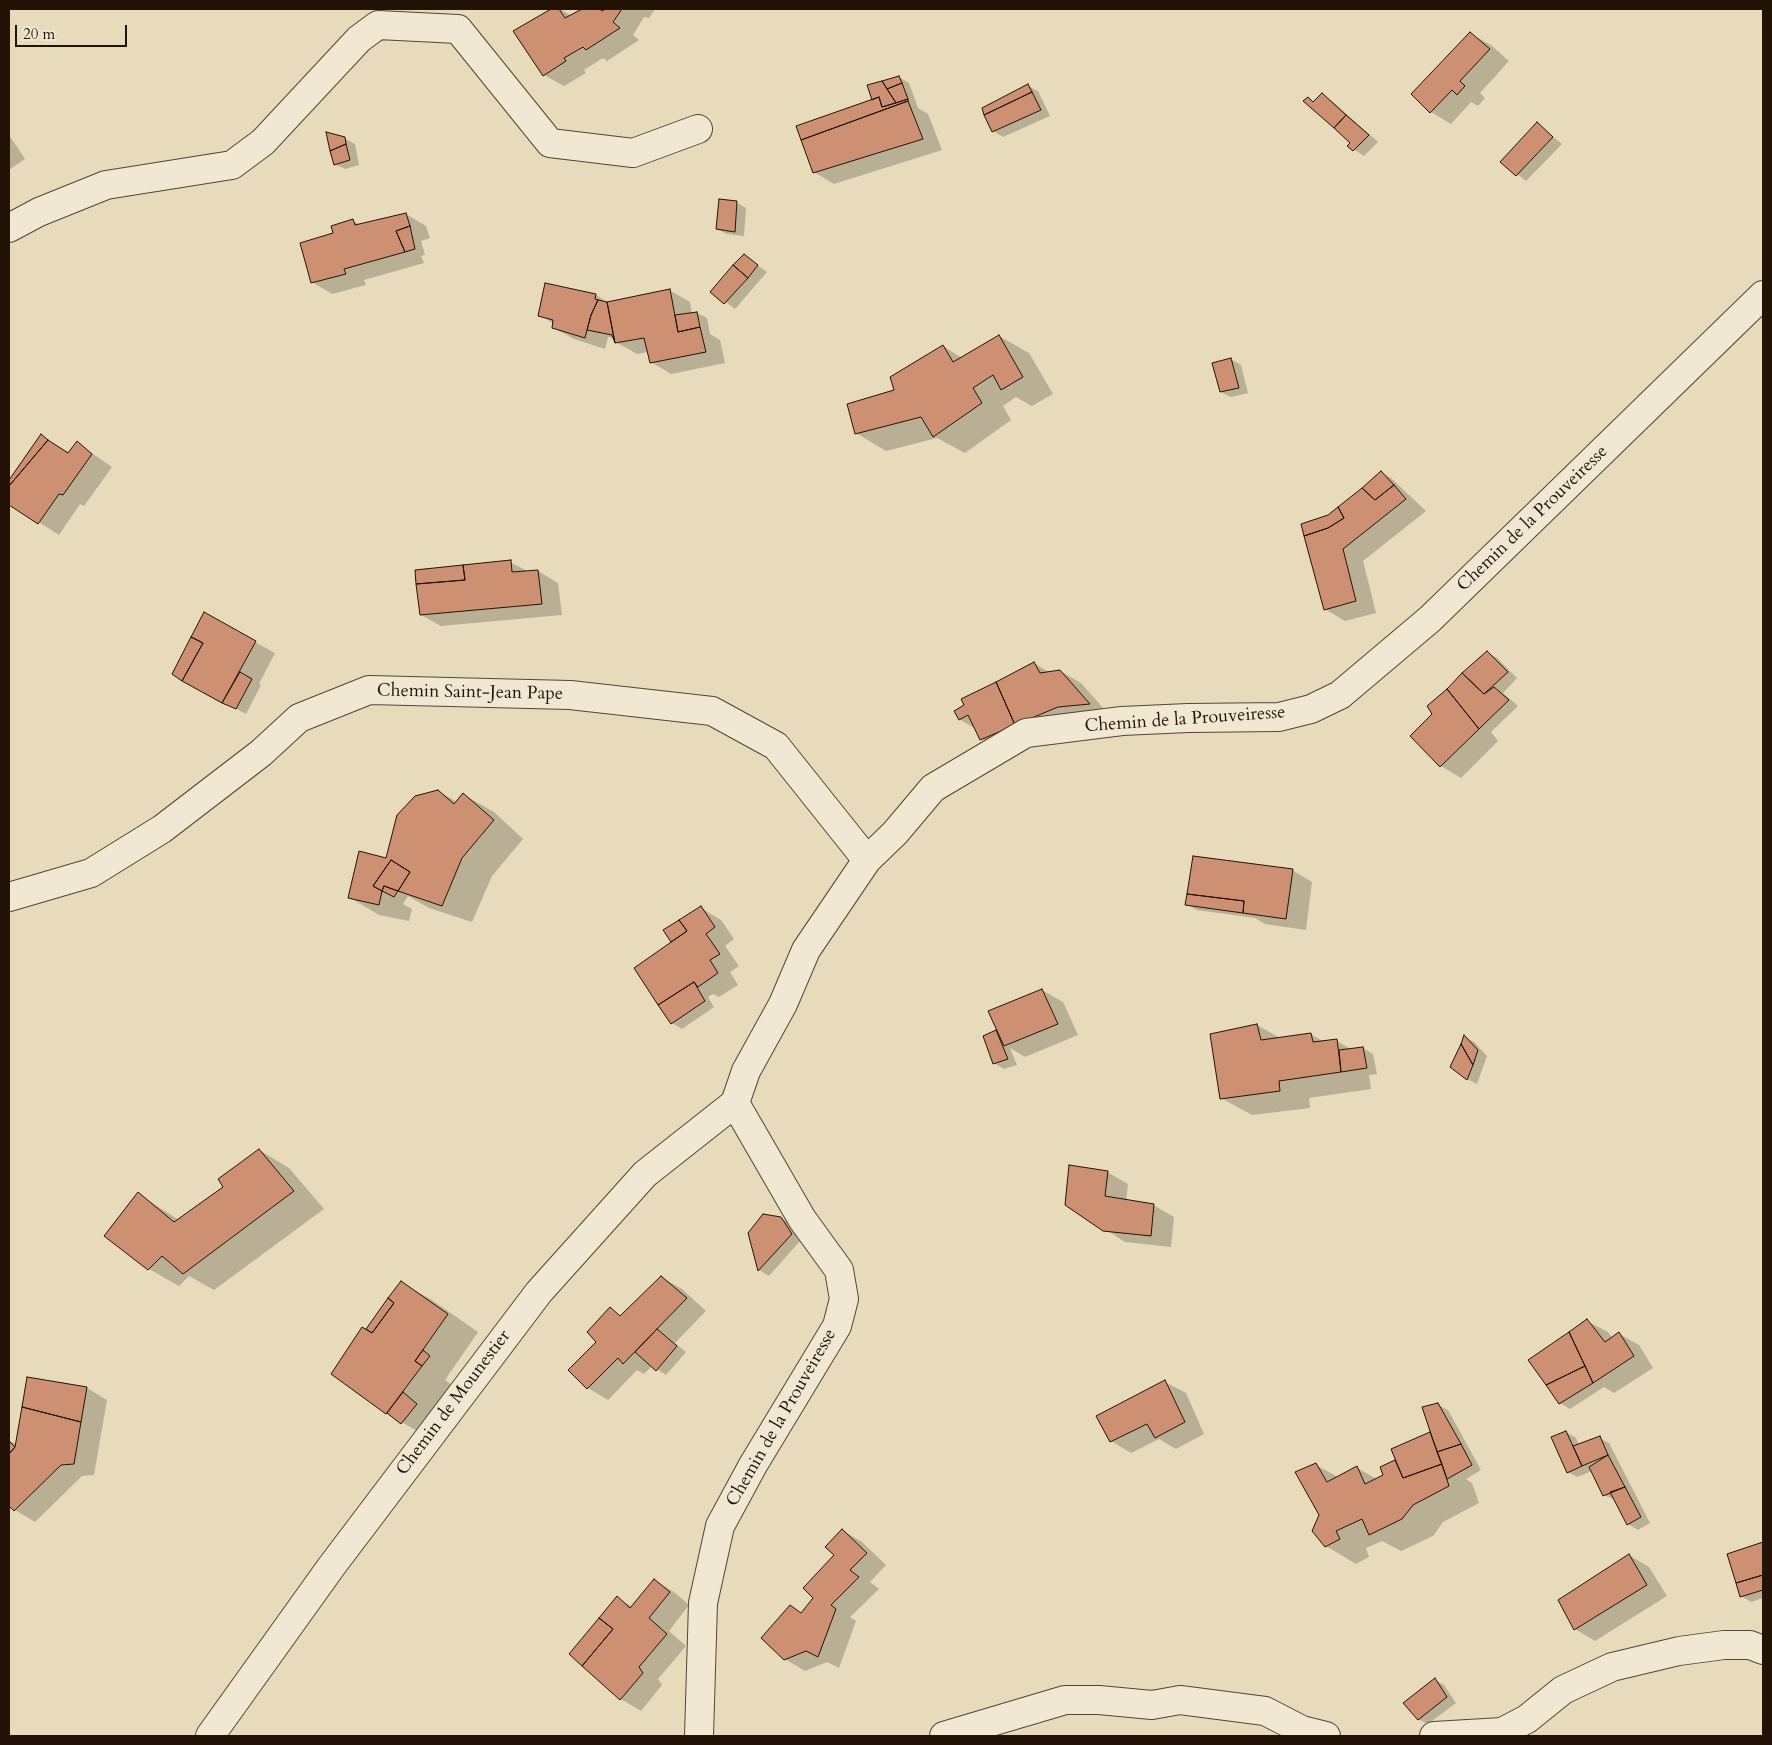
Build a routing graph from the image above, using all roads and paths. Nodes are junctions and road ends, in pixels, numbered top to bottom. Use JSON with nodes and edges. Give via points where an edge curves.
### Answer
{"nodes":[{"id":1,"x":698,"y":129,"type":"dead end"},
{"id":2,"x":9,"y":228,"type":"edge"},
{"id":3,"x":1763,"y":295,"type":"edge"},
{"id":4,"x":868,"y":860,"type":"junction"},
{"id":5,"x":9,"y":897,"type":"edge"},
{"id":6,"x":735,"y":1103,"type":"junction"},
{"id":7,"x":1763,"y":1650,"type":"edge"},
{"id":8,"x":210,"y":1736,"type":"edge"},
{"id":9,"x":699,"y":1736,"type":"edge"},
{"id":10,"x":944,"y":1736,"type":"edge"},
{"id":11,"x":1326,"y":1736,"type":"edge"},
{"id":12,"x":1434,"y":1736,"type":"edge"}],
"edges":[{"from":1,"to":2,"type":"street","via":[[632,153],[550,143],[458,29],[378,25],[359,39],[263,142],[232,166],[106,184]]},
{"from":3,"to":4,"type":"street","name":"Chemin de la Prouveiresse","via":[[1430,619],[1340,695],[1311,709],[1279,717],[1122,721],[1026,733],[933,788]]},
{"from":4,"to":5,"type":"street","name":"Chemin Saint-Jean Pape","via":[[776,746],[712,711],[570,695],[369,690],[299,718],[261,753],[162,829],[91,873]]},
{"from":4,"to":6,"type":"street","name":"Chemin de la Prouveiresse","via":[[806,950],[783,1004],[746,1071]]},
{"from":6,"to":8,"type":"street","name":"Chemin de Mounestier","via":[[645,1174],[539,1292],[331,1566]]},
{"from":6,"to":9,"type":"street","name":"Chemin de la Prouveiresse","via":[[802,1219],[839,1270],[844,1299],[837,1326],[720,1526],[703,1604]]},
{"from":7,"to":12,"type":"street","via":[[1750,1645],[1724,1645],[1679,1651],[1612,1667],[1563,1690],[1502,1732]]},
{"from":10,"to":11,"type":"street","via":[[1065,1700],[1152,1705],[1180,1700],[1265,1711],[1302,1730]]}]}
